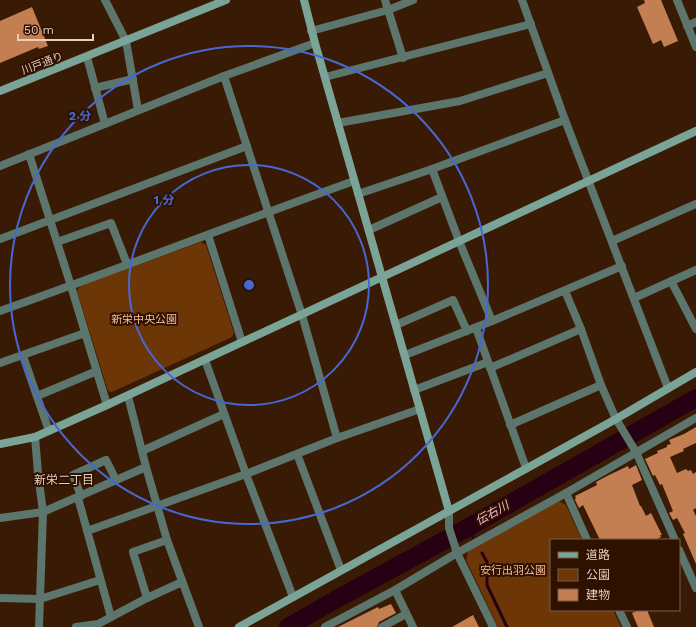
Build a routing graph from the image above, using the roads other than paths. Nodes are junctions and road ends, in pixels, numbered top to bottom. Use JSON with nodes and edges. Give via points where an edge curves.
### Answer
{"nodes":[{"id":1,"x":105,"y":0,"type":"edge"},
{"id":2,"x":226,"y":0,"type":"edge"},
{"id":3,"x":304,"y":0,"type":"edge"},
{"id":4,"x":385,"y":0,"type":"edge"},
{"id":5,"x":414,"y":0,"type":"edge"},
{"id":6,"x":522,"y":0,"type":"edge"},
{"id":7,"x":676,"y":0,"type":"edge"},
{"id":8,"x":388,"y":10,"type":"junction"},
{"id":9,"x":696,"y":22,"type":"edge"},
{"id":10,"x":531,"y":24,"type":"junction"},
{"id":11,"x":687,"y":26,"type":"junction"},
{"id":12,"x":312,"y":31,"type":"junction"},
{"id":13,"x":126,"y":41,"type":"junction"},
{"id":14,"x":315,"y":42,"type":"junction"},
{"id":15,"x":696,"y":47,"type":"edge"},
{"id":16,"x":87,"y":57,"type":"junction"},
{"id":17,"x":402,"y":58,"type":"junction"},
{"id":18,"x":548,"y":73,"type":"junction"},
{"id":19,"x":224,"y":76,"type":"junction"},
{"id":20,"x":324,"y":77,"type":"junction"},
{"id":21,"x":133,"y":79,"type":"junction"},
{"id":22,"x":95,"y":88,"type":"junction"},
{"id":23,"x":0,"y":91,"type":"edge"},
{"id":24,"x":138,"y":110,"type":"junction"},
{"id":25,"x":565,"y":120,"type":"junction"},
{"id":26,"x":338,"y":123,"type":"junction"},
{"id":27,"x":105,"y":124,"type":"junction"},
{"id":28,"x":696,"y":131,"type":"edge"},
{"id":29,"x":247,"y":146,"type":"junction"},
{"id":30,"x":29,"y":154,"type":"junction"},
{"id":31,"x":0,"y":166,"type":"edge"},
{"id":32,"x":432,"y":169,"type":"junction"},
{"id":33,"x":354,"y":181,"type":"junction"},
{"id":34,"x":589,"y":181,"type":"junction"},
{"id":35,"x":358,"y":194,"type":"junction"},
{"id":36,"x":442,"y":198,"type":"junction"},
{"id":37,"x":696,"y":204,"type":"edge"},
{"id":38,"x":268,"y":212,"type":"junction"},
{"id":39,"x":50,"y":220,"type":"junction"},
{"id":40,"x":369,"y":230,"type":"junction"},
{"id":41,"x":208,"y":235,"type":"junction"},
{"id":42,"x":0,"y":239,"type":"edge"},
{"id":43,"x":459,"y":241,"type":"junction"},
{"id":44,"x":612,"y":241,"type":"junction"},
{"id":45,"x":57,"y":242,"type":"junction"},
{"id":46,"x":127,"y":264,"type":"junction"},
{"id":47,"x":622,"y":266,"type":"junction"},
{"id":48,"x":696,"y":270,"type":"edge"},
{"id":49,"x":382,"y":276,"type":"junction"},
{"id":50,"x":671,"y":281,"type":"junction"},
{"id":51,"x":71,"y":286,"type":"junction"},
{"id":52,"x":565,"y":291,"type":"junction"},
{"id":53,"x":634,"y":298,"type":"junction"},
{"id":54,"x":0,"y":311,"type":"edge"},
{"id":55,"x":302,"y":315,"type":"junction"},
{"id":56,"x":492,"y":321,"type":"junction"},
{"id":57,"x":396,"y":325,"type":"junction"},
{"id":58,"x":476,"y":328,"type":"junction"},
{"id":59,"x":581,"y":329,"type":"junction"},
{"id":60,"x":696,"y":329,"type":"edge"},
{"id":61,"x":467,"y":331,"type":"junction"},
{"id":62,"x":85,"y":333,"type":"junction"},
{"id":63,"x":242,"y":342,"type":"junction"},
{"id":64,"x":405,"y":355,"type":"junction"},
{"id":65,"x":23,"y":356,"type":"junction"},
{"id":66,"x":205,"y":360,"type":"junction"},
{"id":67,"x":0,"y":363,"type":"edge"},
{"id":68,"x":489,"y":365,"type":"junction"},
{"id":69,"x":97,"y":371,"type":"junction"},
{"id":70,"x":696,"y":372,"type":"edge"},
{"id":71,"x":601,"y":385,"type":"junction"},
{"id":72,"x":668,"y":388,"type":"junction"},
{"id":73,"x":414,"y":390,"type":"junction"},
{"id":74,"x":37,"y":396,"type":"junction"},
{"id":75,"x":128,"y":396,"type":"junction"},
{"id":76,"x":107,"y":406,"type":"junction"},
{"id":77,"x":420,"y":409,"type":"junction"},
{"id":78,"x":224,"y":414,"type":"junction"},
{"id":79,"x":696,"y":418,"type":"edge"},
{"id":80,"x":616,"y":419,"type":"junction"},
{"id":81,"x":510,"y":425,"type":"junction"},
{"id":82,"x":48,"y":431,"type":"junction"},
{"id":83,"x":35,"y":437,"type":"junction"},
{"id":84,"x":337,"y":438,"type":"junction"},
{"id":85,"x":0,"y":444,"type":"edge"},
{"id":86,"x":142,"y":451,"type":"junction"},
{"id":87,"x":636,"y":452,"type":"junction"},
{"id":88,"x":297,"y":454,"type":"junction"},
{"id":89,"x":146,"y":467,"type":"junction"},
{"id":90,"x":526,"y":468,"type":"junction"},
{"id":91,"x":246,"y":474,"type":"junction"},
{"id":92,"x":116,"y":480,"type":"junction"},
{"id":93,"x":566,"y":493,"type":"junction"},
{"id":94,"x":80,"y":497,"type":"junction"},
{"id":95,"x":158,"y":506,"type":"junction"},
{"id":96,"x":450,"y":511,"type":"junction"},
{"id":97,"x":43,"y":512,"type":"junction"},
{"id":98,"x":0,"y":518,"type":"edge"},
{"id":99,"x":87,"y":531,"type":"junction"},
{"id":100,"x":587,"y":539,"type":"edge"},
{"id":101,"x":675,"y":539,"type":"edge"},
{"id":102,"x":167,"y":540,"type":"junction"},
{"id":103,"x":680,"y":552,"type":"edge"},
{"id":104,"x":457,"y":553,"type":"junction"},
{"id":105,"x":341,"y":570,"type":"junction"},
{"id":106,"x":100,"y":580,"type":"junction"},
{"id":107,"x":182,"y":582,"type":"junction"},
{"id":108,"x":695,"y":583,"type":"edge"},
{"id":109,"x":395,"y":590,"type":"junction"},
{"id":110,"x":293,"y":597,"type":"junction"},
{"id":111,"x":0,"y":598,"type":"edge"},
{"id":112,"x":147,"y":598,"type":"junction"},
{"id":113,"x":40,"y":599,"type":"junction"},
{"id":114,"x":619,"y":611,"type":"edge"},
{"id":115,"x":406,"y":614,"type":"junction"},
{"id":116,"x":112,"y":617,"type":"junction"},
{"id":117,"x":98,"y":625,"type":"edge"},
{"id":118,"x":330,"y":626,"type":"edge"},
{"id":119,"x":38,"y":627,"type":"edge"},
{"id":120,"x":76,"y":627,"type":"edge"},
{"id":121,"x":200,"y":627,"type":"edge"},
{"id":122,"x":239,"y":627,"type":"edge"},
{"id":123,"x":382,"y":627,"type":"edge"},
{"id":124,"x":413,"y":627,"type":"edge"},
{"id":125,"x":493,"y":627,"type":"edge"},
{"id":126,"x":627,"y":627,"type":"edge"}],
"edges":[{"from":1,"to":13,"type":"street"},
{"from":2,"to":13,"type":"street","name":"川戸通り"},
{"from":3,"to":12,"type":"street"},
{"from":4,"to":8,"type":"street"},
{"from":5,"to":8,"type":"street"},
{"from":6,"to":10,"type":"street"},
{"from":7,"to":11,"type":"street"},
{"from":8,"to":12,"type":"street"},
{"from":8,"to":17,"type":"street"},
{"from":9,"to":11,"type":"street"},
{"from":10,"to":17,"type":"street"},
{"from":10,"to":18,"type":"street"},
{"from":11,"to":15,"type":"street"},
{"from":12,"to":14,"type":"street"},
{"from":13,"to":16,"type":"street","name":"川戸通り"},
{"from":13,"to":21,"type":"street"},
{"from":14,"to":19,"type":"street"},
{"from":14,"to":20,"type":"street"},
{"from":16,"to":22,"type":"street"},
{"from":16,"to":23,"type":"street","name":"川戸通り"},
{"from":17,"to":20,"type":"street"},
{"from":18,"to":25,"type":"street"},
{"from":18,"to":26,"type":"street","via":[[460,101]]},
{"from":19,"to":24,"type":"street"},
{"from":19,"to":29,"type":"street"},
{"from":20,"to":26,"type":"street"},
{"from":21,"to":22,"type":"street"},
{"from":21,"to":24,"type":"street"},
{"from":22,"to":27,"type":"street"},
{"from":24,"to":27,"type":"street"},
{"from":25,"to":32,"type":"street"},
{"from":25,"to":34,"type":"street"},
{"from":26,"to":33,"type":"street"},
{"from":27,"to":30,"type":"street"},
{"from":28,"to":34,"type":"street"},
{"from":29,"to":38,"type":"street"},
{"from":29,"to":39,"type":"street"},
{"from":30,"to":31,"type":"street"},
{"from":30,"to":39,"type":"street"},
{"from":32,"to":35,"type":"street"},
{"from":32,"to":36,"type":"street"},
{"from":33,"to":35,"type":"street"},
{"from":33,"to":38,"type":"street"},
{"from":34,"to":43,"type":"street"},
{"from":34,"to":44,"type":"street"},
{"from":35,"to":40,"type":"street"},
{"from":36,"to":40,"type":"street"},
{"from":36,"to":43,"type":"street"},
{"from":37,"to":44,"type":"street"},
{"from":38,"to":41,"type":"street"},
{"from":38,"to":55,"type":"street"},
{"from":39,"to":42,"type":"street"},
{"from":39,"to":45,"type":"street"},
{"from":40,"to":49,"type":"street"},
{"from":41,"to":46,"type":"street"},
{"from":41,"to":63,"type":"street"},
{"from":43,"to":49,"type":"street"},
{"from":43,"to":56,"type":"street"},
{"from":44,"to":47,"type":"street"},
{"from":45,"to":46,"type":"street","via":[[111,223]]},
{"from":45,"to":51,"type":"street"},
{"from":46,"to":51,"type":"street"},
{"from":47,"to":52,"type":"street"},
{"from":47,"to":53,"type":"street"},
{"from":48,"to":50,"type":"street"},
{"from":49,"to":55,"type":"street"},
{"from":49,"to":57,"type":"street"},
{"from":50,"to":53,"type":"street"},
{"from":50,"to":60,"type":"street"},
{"from":51,"to":54,"type":"street"},
{"from":51,"to":62,"type":"street"},
{"from":52,"to":56,"type":"street"},
{"from":52,"to":59,"type":"street"},
{"from":53,"to":72,"type":"street"},
{"from":55,"to":63,"type":"street"},
{"from":55,"to":84,"type":"street"},
{"from":56,"to":58,"type":"street"},
{"from":57,"to":61,"type":"street","via":[[453,300]]},
{"from":57,"to":64,"type":"street"},
{"from":58,"to":61,"type":"street"},
{"from":58,"to":68,"type":"street"},
{"from":59,"to":68,"type":"street"},
{"from":59,"to":71,"type":"street"},
{"from":61,"to":64,"type":"street"},
{"from":62,"to":65,"type":"street"},
{"from":62,"to":69,"type":"street"},
{"from":63,"to":66,"type":"street"},
{"from":64,"to":73,"type":"street"},
{"from":65,"to":67,"type":"street"},
{"from":65,"to":74,"type":"street"},
{"from":66,"to":75,"type":"street"},
{"from":66,"to":78,"type":"street"},
{"from":68,"to":73,"type":"street"},
{"from":68,"to":81,"type":"street"},
{"from":69,"to":74,"type":"street"},
{"from":69,"to":76,"type":"street"},
{"from":70,"to":72,"type":"street"},
{"from":71,"to":80,"type":"street"},
{"from":71,"to":81,"type":"street"},
{"from":72,"to":80,"type":"street"},
{"from":73,"to":77,"type":"street"},
{"from":74,"to":82,"type":"street"},
{"from":75,"to":76,"type":"street"},
{"from":75,"to":86,"type":"street"},
{"from":76,"to":82,"type":"street"},
{"from":77,"to":84,"type":"street"},
{"from":77,"to":96,"type":"street"},
{"from":78,"to":86,"type":"street"},
{"from":78,"to":91,"type":"street"},
{"from":79,"to":87,"type":"street"},
{"from":80,"to":87,"type":"street"},
{"from":80,"to":90,"type":"street"},
{"from":81,"to":90,"type":"street"},
{"from":82,"to":83,"type":"street"},
{"from":83,"to":85,"type":"street"},
{"from":83,"to":97,"type":"street"},
{"from":84,"to":88,"type":"street"},
{"from":86,"to":89,"type":"street"},
{"from":87,"to":93,"type":"street"},
{"from":87,"to":101,"type":"street"},
{"from":88,"to":91,"type":"street"},
{"from":88,"to":105,"type":"street"},
{"from":89,"to":92,"type":"street"},
{"from":89,"to":95,"type":"street"},
{"from":90,"to":96,"type":"street"},
{"from":91,"to":95,"type":"street"},
{"from":91,"to":110,"type":"street"},
{"from":92,"to":94,"type":"street"},
{"from":92,"to":94,"type":"street","via":[[106,460],[73,475]]},
{"from":93,"to":100,"type":"street"},
{"from":93,"to":104,"type":"street"},
{"from":94,"to":97,"type":"street"},
{"from":94,"to":99,"type":"street"},
{"from":95,"to":99,"type":"street"},
{"from":95,"to":102,"type":"street"},
{"from":96,"to":104,"type":"street","via":[[449,528]]},
{"from":96,"to":105,"type":"street"},
{"from":97,"to":98,"type":"street"},
{"from":97,"to":113,"type":"street"},
{"from":99,"to":106,"type":"street"},
{"from":102,"to":107,"type":"street"},
{"from":102,"to":112,"type":"street","via":[[133,552]]},
{"from":103,"to":108,"type":"street"},
{"from":104,"to":109,"type":"street"},
{"from":104,"to":125,"type":"street"},
{"from":105,"to":110,"type":"street"},
{"from":106,"to":113,"type":"street"},
{"from":106,"to":116,"type":"street"},
{"from":107,"to":112,"type":"street"},
{"from":107,"to":121,"type":"street"},
{"from":109,"to":115,"type":"street"},
{"from":109,"to":118,"type":"street"},
{"from":110,"to":122,"type":"street"},
{"from":111,"to":113,"type":"street"},
{"from":112,"to":116,"type":"street"},
{"from":113,"to":119,"type":"street"},
{"from":114,"to":126,"type":"street"},
{"from":115,"to":123,"type":"street"},
{"from":115,"to":124,"type":"street"},
{"from":116,"to":117,"type":"street"},
{"from":117,"to":120,"type":"street"}]}
